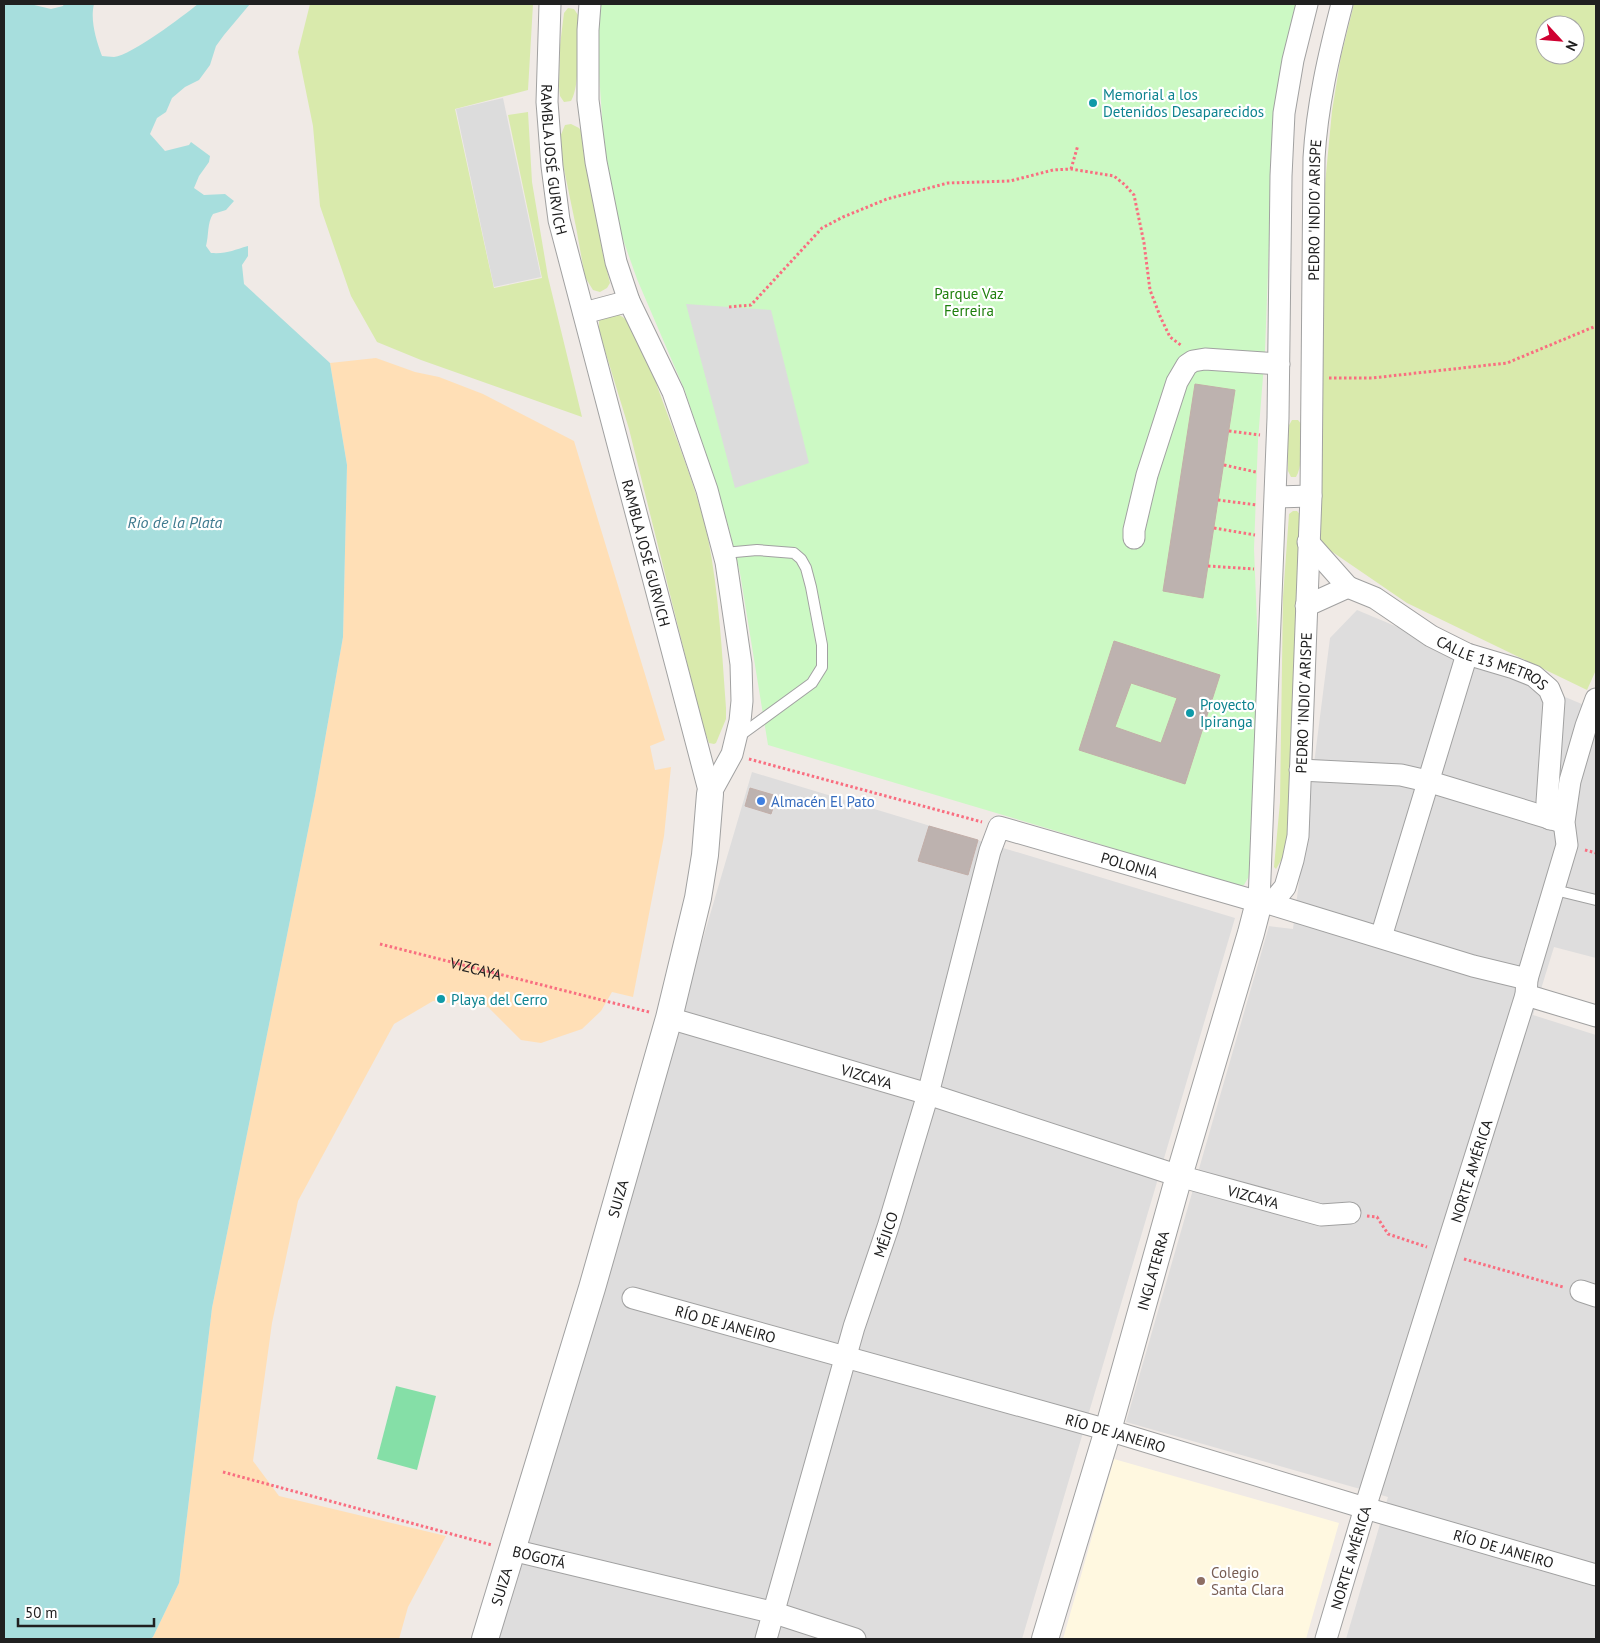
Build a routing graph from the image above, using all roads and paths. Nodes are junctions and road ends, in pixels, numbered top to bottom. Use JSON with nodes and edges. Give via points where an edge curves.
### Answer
{"nodes":[{"id":1,"x":550,"y":4,"type":"edge"},
{"id":2,"x":590,"y":4,"type":"edge"},
{"id":3,"x":1307,"y":4,"type":"edge"},
{"id":4,"x":1342,"y":4,"type":"edge"},
{"id":5,"x":1078,"y":145,"type":"dead end"},
{"id":6,"x":1071,"y":169,"type":"junction"},
{"id":7,"x":629,"y":300,"type":"junction"},
{"id":8,"x":729,"y":307,"type":"dead end"},
{"id":9,"x":584,"y":313,"type":"junction"},
{"id":10,"x":1596,"y":326,"type":"edge"},
{"id":11,"x":1193,"y":362,"type":"junction"},
{"id":12,"x":1279,"y":364,"type":"junction"},
{"id":13,"x":1312,"y":379,"type":"junction"},
{"id":14,"x":1312,"y":418,"type":"junction"},
{"id":15,"x":1278,"y":428,"type":"junction"},
{"id":16,"x":1229,"y":431,"type":"dead end"},
{"id":17,"x":1224,"y":465,"type":"dead end"},
{"id":18,"x":1276,"y":493,"type":"junction"},
{"id":19,"x":1311,"y":496,"type":"junction"},
{"id":20,"x":1218,"y":500,"type":"dead end"},
{"id":21,"x":1214,"y":528,"type":"dead end"},
{"id":22,"x":1134,"y":538,"type":"dead end"},
{"id":23,"x":1273,"y":538,"type":"junction"},
{"id":24,"x":1308,"y":542,"type":"junction"},
{"id":25,"x":724,"y":553,"type":"junction"},
{"id":26,"x":1208,"y":566,"type":"dead end"},
{"id":27,"x":1273,"y":570,"type":"junction"},
{"id":28,"x":1348,"y":587,"type":"junction"},
{"id":29,"x":1306,"y":606,"type":"junction"},
{"id":30,"x":1467,"y":654,"type":"junction"},
{"id":31,"x":1596,"y":699,"type":"edge"},
{"id":32,"x":734,"y":746,"type":"junction"},
{"id":33,"x":1300,"y":770,"type":"junction"},
{"id":34,"x":1427,"y":781,"type":"junction"},
{"id":35,"x":710,"y":794,"type":"junction"},
{"id":36,"x":1557,"y":820,"type":"junction"},
{"id":37,"x":999,"y":827,"type":"junction"},
{"id":38,"x":1555,"y":890,"type":"junction"},
{"id":39,"x":1596,"y":900,"type":"edge"},
{"id":40,"x":1265,"y":903,"type":"junction"},
{"id":41,"x":1381,"y":936,"type":"junction"},
{"id":42,"x":380,"y":944,"type":"dead end"},
{"id":43,"x":1526,"y":987,"type":"junction"},
{"id":44,"x":1596,"y":1016,"type":"edge"},
{"id":45,"x":669,"y":1018,"type":"junction"},
{"id":46,"x":928,"y":1094,"type":"junction"},
{"id":47,"x":1179,"y":1176,"type":"junction"},
{"id":48,"x":1350,"y":1213,"type":"dead end"},
{"id":49,"x":633,"y":1298,"type":"dead end"},
{"id":50,"x":846,"y":1357,"type":"junction"},
{"id":51,"x":1108,"y":1430,"type":"junction"},
{"id":52,"x":223,"y":1472,"type":"dead end"},
{"id":53,"x":1365,"y":1508,"type":"junction"},
{"id":54,"x":512,"y":1550,"type":"junction"},
{"id":55,"x":1596,"y":1575,"type":"edge"},
{"id":56,"x":775,"y":1613,"type":"junction"},
{"id":57,"x":485,"y":1639,"type":"edge"},
{"id":58,"x":766,"y":1639,"type":"edge"},
{"id":59,"x":855,"y":1639,"type":"edge"},
{"id":60,"x":1045,"y":1639,"type":"edge"},
{"id":61,"x":1326,"y":1639,"type":"edge"}],
"edges":[{"from":1,"to":9,"type":"street","name":"RAMBLA JOSÉ GURVICH","via":[[547,102],[552,166],[559,220]]},
{"from":2,"to":7,"type":"street","via":[[588,100],[591,127],[616,262]]},
{"from":3,"to":12,"type":"street","via":[[1292,60],[1284,113]]},
{"from":4,"to":13,"type":"street","name":"PEDRO 'INDIO' ARISPE","via":[[1315,140]]},
{"from":5,"to":6,"type":"path"},
{"from":6,"to":8,"type":"path","via":[[1010,181],[948,183],[864,208],[822,228],[751,305]]},
{"from":6,"to":11,"type":"path","via":[[1114,176],[1134,194],[1150,290],[1170,337],[1190,353]]},
{"from":7,"to":9,"type":"street"},
{"from":7,"to":25,"type":"street","via":[[673,392],[707,490]]},
{"from":9,"to":35,"type":"street","name":"RAMBLA JOSÉ GURVICH"},
{"from":10,"to":13,"type":"path","via":[[1507,363],[1372,378]]},
{"from":11,"to":12,"type":"street","via":[[1205,359]]},
{"from":11,"to":22,"type":"street","via":[[1187,365],[1177,382],[1142,493]]},
{"from":12,"to":15,"type":"street"},
{"from":13,"to":14,"type":"street","name":"PEDRO 'INDIO' ARISPE"},
{"from":14,"to":15,"type":"street"},
{"from":14,"to":19,"type":"street","name":"PEDRO 'INDIO' ARISPE"},
{"from":15,"to":16,"type":"path"},
{"from":15,"to":18,"type":"street"},
{"from":17,"to":18,"type":"path"},
{"from":18,"to":19,"type":"street"},
{"from":18,"to":20,"type":"path"},
{"from":18,"to":23,"type":"street"},
{"from":19,"to":24,"type":"street","name":"PEDRO 'INDIO' ARISPE"},
{"from":21,"to":23,"type":"path"},
{"from":23,"to":27,"type":"street"},
{"from":24,"to":28,"type":"street","name":"CALLE 13 METROS"},
{"from":24,"to":29,"type":"street","name":"PEDRO 'INDIO' ARISPE"},
{"from":25,"to":32,"type":"street","via":[[741,664],[742,701]]},
{"from":25,"to":32,"type":"lane","via":[[757,550],[794,553],[801,559],[811,587],[822,645],[822,667],[812,683]]},
{"from":26,"to":27,"type":"path"},
{"from":27,"to":40,"type":"street"},
{"from":28,"to":29,"type":"street"},
{"from":28,"to":30,"type":"street","name":"CALLE 13 METROS","via":[[1375,598],[1431,636]]},
{"from":29,"to":33,"type":"street","name":"PEDRO 'INDIO' ARISPE"},
{"from":30,"to":34,"type":"street"},
{"from":30,"to":36,"type":"street","name":"CALLE 13 METROS","via":[[1534,676],[1549,689],[1554,701],[1547,802]]},
{"from":31,"to":36,"type":"street","name":"NORTE AMÉRICA"},
{"from":32,"to":35,"type":"street","name":"SUIZA"},
{"from":32,"to":37,"type":"path"},
{"from":33,"to":34,"type":"street","via":[[1400,775]]},
{"from":33,"to":40,"type":"street","name":"PEDRO 'INDIO' ARISPE","via":[[1298,836],[1293,860],[1285,887]]},
{"from":34,"to":36,"type":"street"},
{"from":34,"to":41,"type":"street"},
{"from":35,"to":45,"type":"street","name":"SUIZA","via":[[698,898]]},
{"from":36,"to":38,"type":"street","name":"NORTE AMÉRICA","via":[[1567,845]]},
{"from":37,"to":40,"type":"street","name":"POLONIA"},
{"from":37,"to":46,"type":"street","name":"MÉJICO","via":[[990,851]]},
{"from":38,"to":39,"type":"lane"},
{"from":38,"to":43,"type":"street","name":"NORTE AMÉRICA"},
{"from":40,"to":41,"type":"street","name":"POLONIA"},
{"from":40,"to":47,"type":"street","name":"INGLATERRA","via":[[1251,933]]},
{"from":41,"to":43,"type":"street","name":"POLONIA"},
{"from":42,"to":45,"type":"path","name":"VIZCAYA"},
{"from":43,"to":44,"type":"street","name":"POLONIA"},
{"from":43,"to":53,"type":"street","name":"NORTE AMÉRICA"},
{"from":45,"to":46,"type":"street","name":"VIZCAYA"},
{"from":45,"to":54,"type":"street","name":"SUIZA","via":[[592,1288]]},
{"from":46,"to":47,"type":"street","name":"VIZCAYA"},
{"from":46,"to":50,"type":"street","name":"MÉJICO"},
{"from":47,"to":48,"type":"street","name":"VIZCAYA","via":[[1321,1214]]},
{"from":47,"to":51,"type":"street","name":"INGLATERRA"},
{"from":49,"to":50,"type":"street","name":"RÍO DE JANEIRO"},
{"from":50,"to":51,"type":"street","name":"RÍO DE JANEIRO"},
{"from":50,"to":56,"type":"street","name":"MÉJICO"},
{"from":51,"to":53,"type":"street","name":"RÍO DE JANEIRO"},
{"from":51,"to":60,"type":"street","name":"INGLATERRA"},
{"from":52,"to":54,"type":"path","name":"BOGOTÁ"},
{"from":53,"to":55,"type":"street","name":"RÍO DE JANEIRO"},
{"from":53,"to":61,"type":"street","name":"NORTE AMÉRICA"},
{"from":54,"to":56,"type":"street","name":"BOGOTÁ"},
{"from":54,"to":57,"type":"street","name":"SUIZA"},
{"from":56,"to":58,"type":"street","name":"MÉJICO"},
{"from":56,"to":59,"type":"street","name":"BOGOTÁ"}]}
